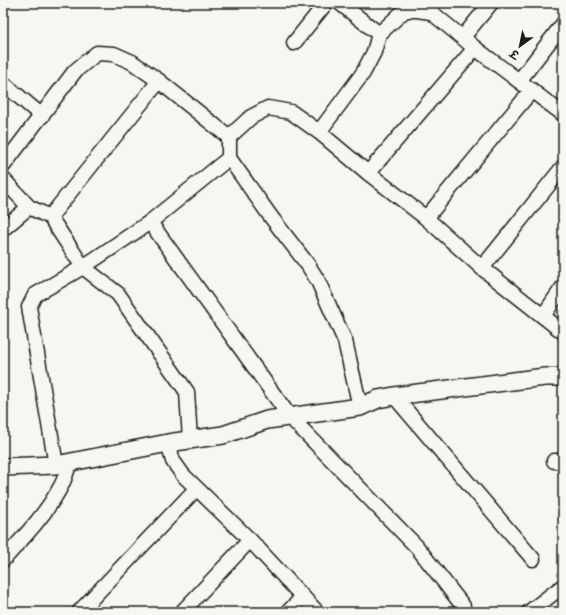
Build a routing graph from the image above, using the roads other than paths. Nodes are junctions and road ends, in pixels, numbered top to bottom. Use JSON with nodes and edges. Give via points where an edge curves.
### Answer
{"nodes":[{"id":1,"x":326,"y":3,"type":"edge"},
{"id":2,"x":340,"y":3,"type":"edge"},
{"id":3,"x":491,"y":3,"type":"edge"},
{"id":4,"x":407,"y":7,"type":"edge"},
{"id":5,"x":563,"y":24,"type":"edge"},
{"id":6,"x":379,"y":34,"type":"junction"},
{"id":7,"x":463,"y":37,"type":"junction"},
{"id":8,"x":294,"y":43,"type":"dead end"},
{"id":9,"x":475,"y":48,"type":"junction"},
{"id":10,"x":159,"y":81,"type":"junction"},
{"id":11,"x":519,"y":81,"type":"junction"},
{"id":12,"x":3,"y":84,"type":"edge"},
{"id":13,"x":532,"y":90,"type":"junction"},
{"id":14,"x":563,"y":114,"type":"edge"},
{"id":15,"x":42,"y":116,"type":"junction"},
{"id":16,"x":319,"y":132,"type":"junction"},
{"id":17,"x":229,"y":138,"type":"junction"},
{"id":18,"x":229,"y":158,"type":"junction"},
{"id":19,"x":3,"y":166,"type":"edge"},
{"id":20,"x":563,"y":167,"type":"edge"},
{"id":21,"x":368,"y":173,"type":"junction"},
{"id":22,"x":3,"y":179,"type":"edge"},
{"id":23,"x":29,"y":207,"type":"junction"},
{"id":24,"x":50,"y":217,"type":"junction"},
{"id":25,"x":426,"y":218,"type":"junction"},
{"id":26,"x":150,"y":222,"type":"junction"},
{"id":27,"x":3,"y":229,"type":"edge"},
{"id":28,"x":83,"y":267,"type":"junction"},
{"id":29,"x":482,"y":268,"type":"junction"},
{"id":30,"x":563,"y":287,"type":"edge"},
{"id":31,"x":543,"y":316,"type":"junction"},
{"id":32,"x":563,"y":332,"type":"edge"},
{"id":33,"x":563,"y":377,"type":"edge"},
{"id":34,"x":394,"y":396,"type":"junction"},
{"id":35,"x":360,"y":407,"type":"junction"},
{"id":36,"x":290,"y":417,"type":"junction"},
{"id":37,"x":190,"y":440,"type":"junction"},
{"id":38,"x":168,"y":443,"type":"junction"},
{"id":39,"x":63,"y":464,"type":"junction"},
{"id":40,"x":3,"y":467,"type":"edge"},
{"id":41,"x":196,"y":489,"type":"junction"},
{"id":42,"x":250,"y":540,"type":"junction"},
{"id":43,"x":533,"y":559,"type":"dead end"},
{"id":44,"x":3,"y":560,"type":"edge"},
{"id":45,"x":563,"y":586,"type":"edge"},
{"id":46,"x":303,"y":597,"type":"junction"},
{"id":47,"x":463,"y":606,"type":"dead end"},
{"id":48,"x":79,"y":612,"type":"edge"},
{"id":49,"x":182,"y":612,"type":"edge"},
{"id":50,"x":288,"y":612,"type":"edge"},
{"id":51,"x":317,"y":612,"type":"edge"},
{"id":52,"x":529,"y":612,"type":"edge"}],
"edges":[{"from":1,"to":8,"type":"street"},
{"from":2,"to":6,"type":"street"},
{"from":3,"to":7,"type":"street"},
{"from":4,"to":6,"type":"street"},
{"from":4,"to":7,"type":"street","via":[[431,12]]},
{"from":5,"to":11,"type":"street"},
{"from":6,"to":16,"type":"street","via":[[374,52],[363,73]]},
{"from":7,"to":9,"type":"street"},
{"from":9,"to":11,"type":"street"},
{"from":9,"to":21,"type":"street"},
{"from":10,"to":15,"type":"street","via":[[114,54],[97,53],[75,71]]},
{"from":10,"to":17,"type":"street"},
{"from":10,"to":24,"type":"street"},
{"from":11,"to":13,"type":"street"},
{"from":12,"to":15,"type":"street"},
{"from":13,"to":14,"type":"street"},
{"from":13,"to":25,"type":"street"},
{"from":15,"to":19,"type":"street"},
{"from":16,"to":17,"type":"street","via":[[291,112],[268,108],[251,117]]},
{"from":16,"to":21,"type":"street"},
{"from":17,"to":18,"type":"street"},
{"from":18,"to":26,"type":"street"},
{"from":18,"to":35,"type":"street","via":[[318,282],[345,341]]},
{"from":20,"to":29,"type":"street"},
{"from":21,"to":25,"type":"street"},
{"from":22,"to":23,"type":"street"},
{"from":23,"to":24,"type":"street"},
{"from":23,"to":27,"type":"street"},
{"from":24,"to":28,"type":"street"},
{"from":25,"to":29,"type":"street"},
{"from":26,"to":28,"type":"street"},
{"from":26,"to":36,"type":"street"},
{"from":28,"to":37,"type":"street","via":[[118,294],[187,392]]},
{"from":28,"to":39,"type":"street","via":[[36,295],[29,307]]},
{"from":29,"to":31,"type":"street"},
{"from":30,"to":31,"type":"street"},
{"from":31,"to":32,"type":"street"},
{"from":33,"to":34,"type":"street","via":[[545,377]]},
{"from":34,"to":35,"type":"street","via":[[378,399]]},
{"from":34,"to":43,"type":"street"},
{"from":35,"to":36,"type":"street"},
{"from":36,"to":37,"type":"street","via":[[267,420],[223,435]]},
{"from":36,"to":47,"type":"street","via":[[418,547]]},
{"from":37,"to":38,"type":"street"},
{"from":38,"to":39,"type":"street"},
{"from":38,"to":41,"type":"street","via":[[173,461]]},
{"from":39,"to":40,"type":"street"},
{"from":39,"to":44,"type":"street","via":[[62,486]]},
{"from":41,"to":42,"type":"street"},
{"from":41,"to":48,"type":"street"},
{"from":42,"to":46,"type":"street"},
{"from":42,"to":49,"type":"street"},
{"from":45,"to":52,"type":"street"},
{"from":46,"to":50,"type":"street"},
{"from":46,"to":51,"type":"street"}]}
